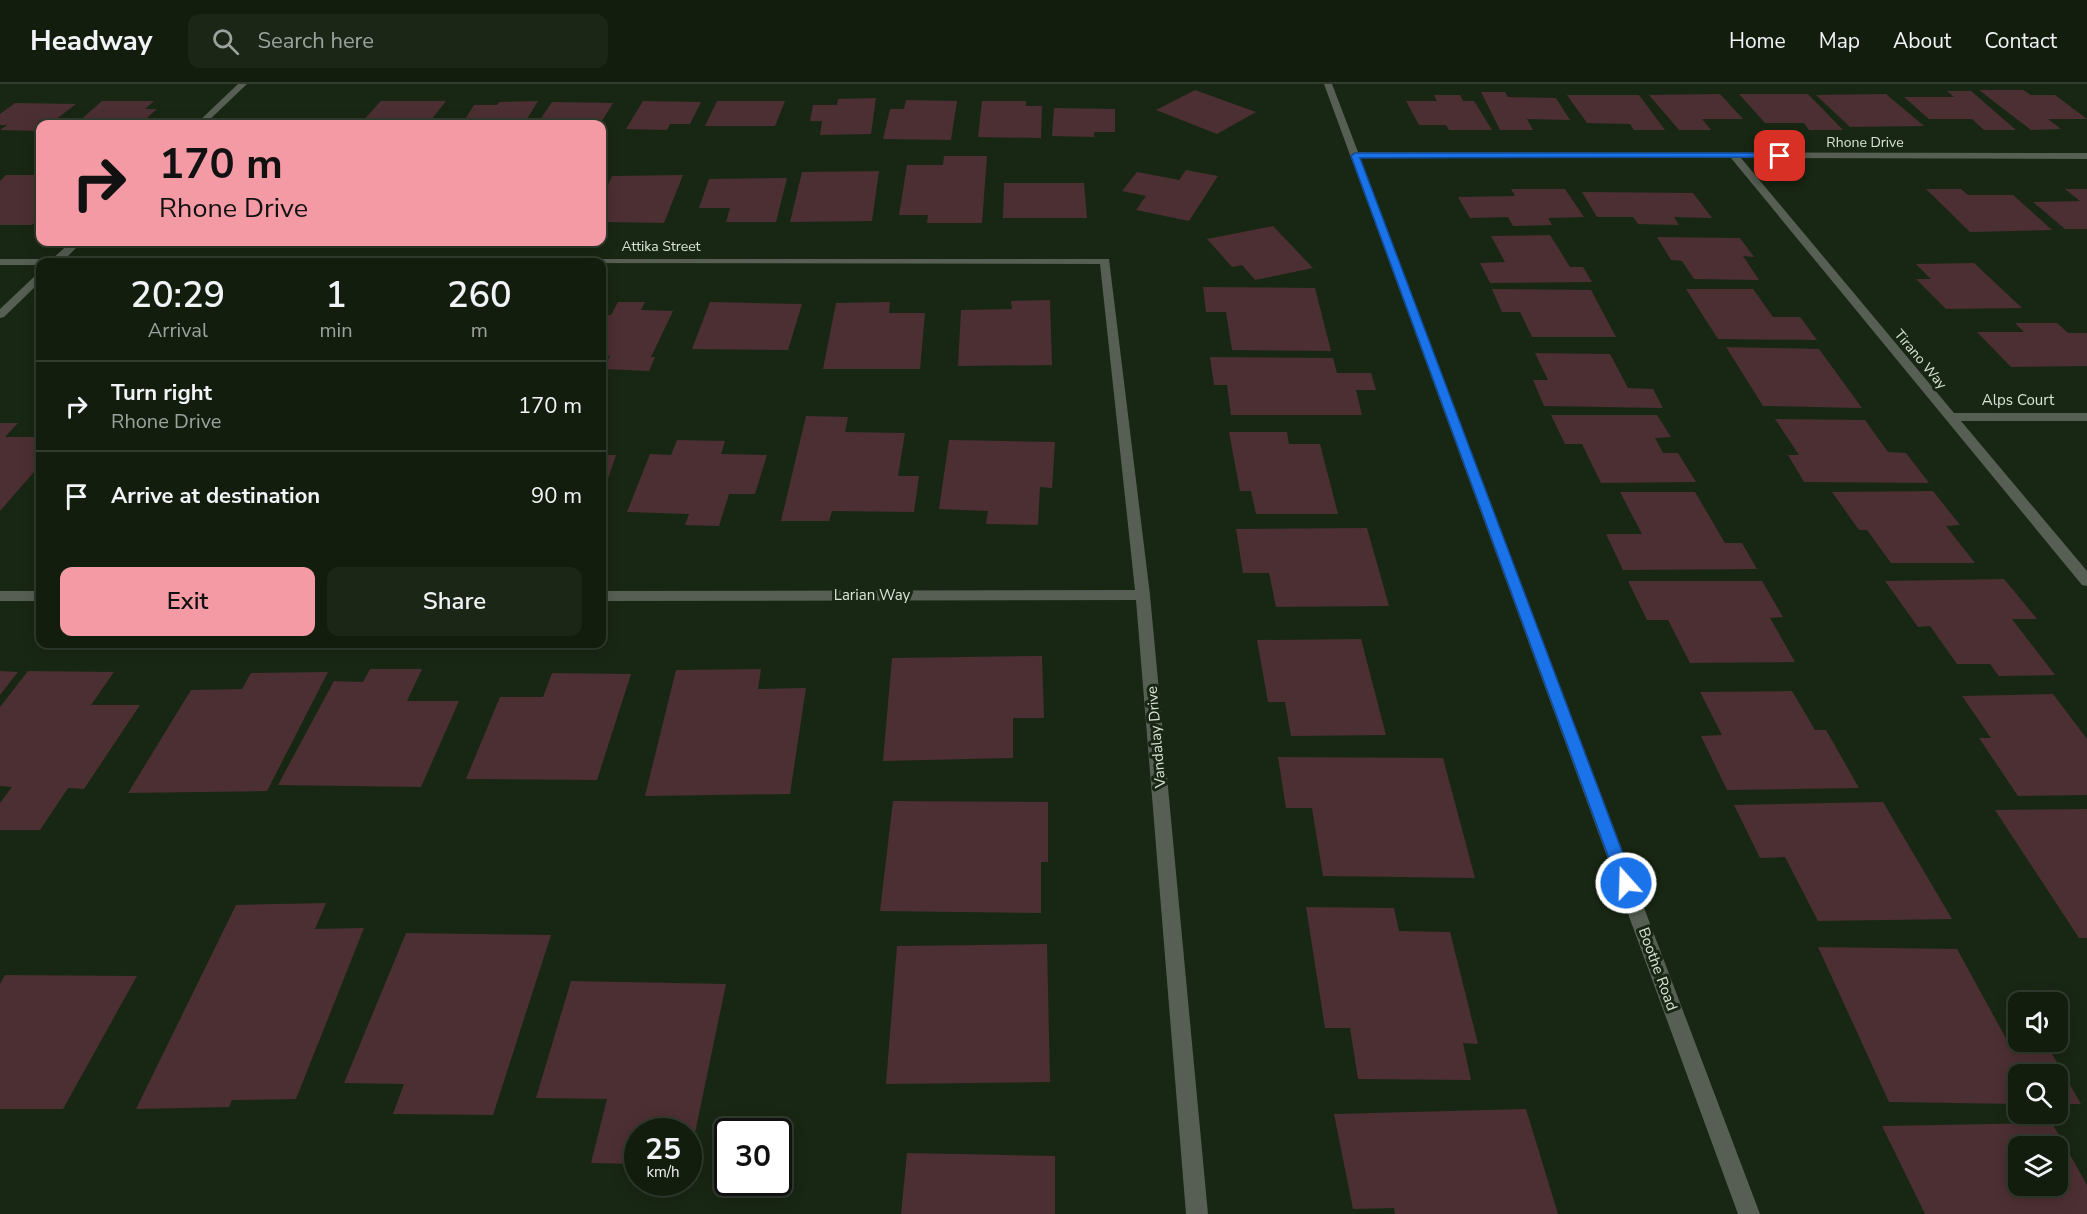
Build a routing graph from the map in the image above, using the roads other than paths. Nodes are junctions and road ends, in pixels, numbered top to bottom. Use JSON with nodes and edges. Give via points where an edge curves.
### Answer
{"nodes":[{"id":1,"x":243,"y":84,"type":"edge"},
{"id":2,"x":1328,"y":84,"type":"edge"},
{"id":3,"x":204,"y":120,"type":"edge"},
{"id":4,"x":1355,"y":156,"type":"junction"},
{"id":5,"x":1733,"y":156,"type":"junction"},
{"id":6,"x":2087,"y":156,"type":"edge"},
{"id":7,"x":73,"y":246,"type":"edge"},
{"id":8,"x":60,"y":258,"type":"edge"},
{"id":9,"x":606,"y":261,"type":"edge"},
{"id":10,"x":1105,"y":261,"type":"joint"},
{"id":11,"x":0,"y":262,"type":"edge"},
{"id":12,"x":36,"y":262,"type":"edge"},
{"id":13,"x":36,"y":281,"type":"edge"},
{"id":14,"x":0,"y":315,"type":"edge"},
{"id":15,"x":1950,"y":417,"type":"junction"},
{"id":16,"x":2087,"y":417,"type":"edge"},
{"id":17,"x":2087,"y":581,"type":"edge"},
{"id":18,"x":1143,"y":595,"type":"junction"},
{"id":19,"x":0,"y":596,"type":"edge"},
{"id":20,"x":36,"y":596,"type":"edge"},
{"id":21,"x":606,"y":596,"type":"edge"},
{"id":22,"x":1197,"y":1214,"type":"edge"},
{"id":23,"x":1749,"y":1214,"type":"edge"}],
"edges":[{"from":1,"to":3,"type":"street"},
{"from":2,"to":4,"type":"street","name":"Boothe Road"},
{"from":4,"to":5,"type":"street","name":"Rhone Drive"},
{"from":4,"to":23,"type":"street","name":"Boothe Road"},
{"from":5,"to":6,"type":"street","name":"Rhone Drive"},
{"from":5,"to":15,"type":"street","name":"Tirano Way"},
{"from":7,"to":8,"type":"street"},
{"from":9,"to":10,"type":"street","name":"Attika Street"},
{"from":10,"to":18,"type":"street","name":"Vandalay Drive"},
{"from":11,"to":12,"type":"street","name":"Attika Street"},
{"from":13,"to":14,"type":"street"},
{"from":15,"to":16,"type":"street","name":"Alps Court"},
{"from":15,"to":17,"type":"street","name":"Tirano Way"},
{"from":18,"to":21,"type":"street","name":"Larian Way"},
{"from":18,"to":22,"type":"street","name":"Vandalay Drive"},
{"from":19,"to":20,"type":"street"}]}
